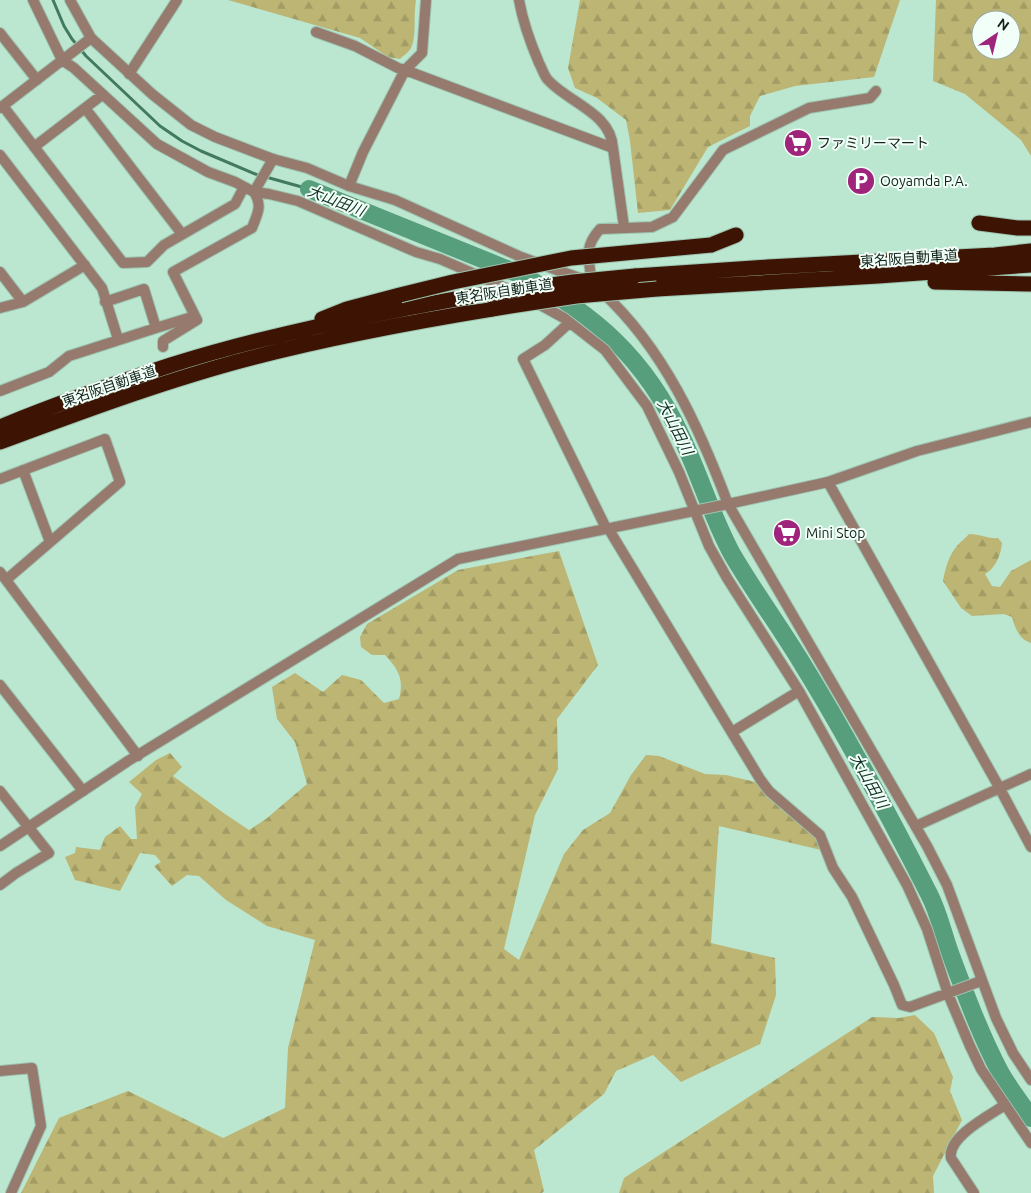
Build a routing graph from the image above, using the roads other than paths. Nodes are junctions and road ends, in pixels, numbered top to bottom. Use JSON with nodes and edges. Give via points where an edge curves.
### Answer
{"nodes":[{"id":1,"x":33,"y":0,"type":"edge"},
{"id":2,"x":70,"y":0,"type":"edge"},
{"id":3,"x":178,"y":0,"type":"edge"},
{"id":4,"x":426,"y":0,"type":"edge"},
{"id":5,"x":519,"y":0,"type":"edge"},
{"id":6,"x":316,"y":32,"type":"dead end"},
{"id":7,"x":0,"y":33,"type":"edge"},
{"id":8,"x":91,"y":38,"type":"junction"},
{"id":9,"x":65,"y":58,"type":"junction"},
{"id":10,"x":406,"y":70,"type":"junction"},
{"id":11,"x":129,"y":74,"type":"junction"},
{"id":12,"x":37,"y":80,"type":"junction"},
{"id":13,"x":876,"y":91,"type":"dead end"},
{"id":14,"x":102,"y":95,"type":"junction"},
{"id":15,"x":1,"y":107,"type":"edge"},
{"id":16,"x":85,"y":108,"type":"junction"},
{"id":17,"x":34,"y":147,"type":"junction"},
{"id":18,"x":613,"y":148,"type":"junction"},
{"id":19,"x":0,"y":155,"type":"edge"},
{"id":20,"x":273,"y":159,"type":"junction"},
{"id":21,"x":349,"y":186,"type":"junction"},
{"id":22,"x":244,"y":187,"type":"junction"},
{"id":23,"x":254,"y":192,"type":"junction"},
{"id":24,"x":979,"y":223,"type":"dead end"},
{"id":25,"x":624,"y":228,"type":"junction"},
{"id":26,"x":1031,"y":228,"type":"edge"},
{"id":27,"x":182,"y":234,"type":"junction"},
{"id":28,"x":736,"y":235,"type":"dead end"},
{"id":29,"x":1031,"y":251,"type":"edge"},
{"id":30,"x":1031,"y":265,"type":"edge"},
{"id":31,"x":85,"y":266,"type":"junction"},
{"id":32,"x":0,"y":272,"type":"edge"},
{"id":33,"x":878,"y":276,"type":"junction"},
{"id":34,"x":592,"y":283,"type":"junction"},
{"id":35,"x":1031,"y":284,"type":"edge"},
{"id":36,"x":23,"y":302,"type":"junction"},
{"id":37,"x":106,"y":302,"type":"junction"},
{"id":38,"x":0,"y":308,"type":"edge"},
{"id":39,"x":195,"y":316,"type":"junction"},
{"id":40,"x":570,"y":323,"type":"junction"},
{"id":41,"x":156,"y":328,"type":"junction"},
{"id":42,"x":284,"y":335,"type":"junction"},
{"id":43,"x":118,"y":339,"type":"junction"},
{"id":44,"x":163,"y":347,"type":"dead end"},
{"id":45,"x":0,"y":391,"type":"edge"},
{"id":46,"x":1031,"y":422,"type":"edge"},
{"id":47,"x":0,"y":426,"type":"edge"},
{"id":48,"x":0,"y":442,"type":"edge"},
{"id":49,"x":23,"y":470,"type":"junction"},
{"id":50,"x":0,"y":479,"type":"edge"},
{"id":51,"x":828,"y":482,"type":"junction"},
{"id":52,"x":726,"y":504,"type":"junction"},
{"id":53,"x":696,"y":510,"type":"junction"},
{"id":54,"x":607,"y":528,"type":"junction"},
{"id":55,"x":50,"y":542,"type":"junction"},
{"id":56,"x":3,"y":576,"type":"edge"},
{"id":57,"x":0,"y":685,"type":"edge"},
{"id":58,"x":800,"y":691,"type":"junction"},
{"id":59,"x":732,"y":732,"type":"junction"},
{"id":60,"x":138,"y":756,"type":"junction"},
{"id":61,"x":1031,"y":774,"type":"edge"},
{"id":62,"x":999,"y":787,"type":"junction"},
{"id":63,"x":0,"y":791,"type":"edge"},
{"id":64,"x":83,"y":791,"type":"junction"},
{"id":65,"x":916,"y":826,"type":"junction"},
{"id":66,"x":29,"y":827,"type":"junction"},
{"id":67,"x":0,"y":846,"type":"edge"},
{"id":68,"x":1031,"y":847,"type":"edge"},
{"id":69,"x":0,"y":885,"type":"edge"},
{"id":70,"x":982,"y":982,"type":"junction"},
{"id":71,"x":948,"y":994,"type":"junction"},
{"id":72,"x":0,"y":1072,"type":"edge"},
{"id":73,"x":1031,"y":1080,"type":"edge"},
{"id":74,"x":1005,"y":1105,"type":"junction"},
{"id":75,"x":1031,"y":1143,"type":"edge"},
{"id":76,"x":11,"y":1193,"type":"edge"},
{"id":77,"x":974,"y":1193,"type":"edge"}],
"edges":[{"from":1,"to":9,"type":"street"},
{"from":2,"to":8,"type":"street"},
{"from":3,"to":11,"type":"street"},
{"from":4,"to":10,"type":"street","via":[[422,53]]},
{"from":5,"to":18,"type":"street","via":[[523,24],[547,79],[601,120],[612,138]]},
{"from":6,"to":10,"type":"street"},
{"from":7,"to":12,"type":"street"},
{"from":8,"to":9,"type":"street"},
{"from":8,"to":11,"type":"street"},
{"from":9,"to":12,"type":"street"},
{"from":9,"to":14,"type":"street"},
{"from":10,"to":18,"type":"street"},
{"from":10,"to":21,"type":"street"},
{"from":11,"to":20,"type":"street","via":[[191,126]]},
{"from":12,"to":15,"type":"street"},
{"from":13,"to":25,"type":"street","via":[[870,98],[810,108],[723,150],[673,217],[652,227]]},
{"from":14,"to":16,"type":"street"},
{"from":14,"to":22,"type":"street","via":[[157,144],[208,172]]},
{"from":15,"to":17,"type":"street"},
{"from":16,"to":17,"type":"street"},
{"from":16,"to":27,"type":"street"},
{"from":17,"to":27,"type":"street","via":[[123,263],[147,262],[164,244]]},
{"from":18,"to":25,"type":"street"},
{"from":19,"to":31,"type":"street"},
{"from":20,"to":21,"type":"street","via":[[307,168]]},
{"from":20,"to":23,"type":"street"},
{"from":21,"to":34,"type":"street","via":[[395,200],[521,257]]},
{"from":22,"to":23,"type":"street"},
{"from":22,"to":27,"type":"street","via":[[235,204]]},
{"from":23,"to":39,"type":"street","via":[[259,209],[252,228],[173,272]]},
{"from":23,"to":40,"type":"street","via":[[298,201],[416,252],[440,259],[522,296]]},
{"from":24,"to":26,"type":"highway"},
{"from":25,"to":34,"type":"street","via":[[600,229],[591,239],[588,250]]},
{"from":28,"to":42,"type":"highway","bridge":true,"via":[[711,245],[571,258],[453,282],[347,309]]},
{"from":29,"to":42,"type":"highway","name":"東名阪自動車道","bridge":true,"via":[[573,282],[467,297]]},
{"from":30,"to":33,"type":"highway","name":"東名阪自動車道"},
{"from":31,"to":36,"type":"street"},
{"from":31,"to":37,"type":"street","via":[[102,288]]},
{"from":32,"to":36,"type":"street"},
{"from":33,"to":35,"type":"highway","via":[[902,282]]},
{"from":33,"to":48,"type":"highway","name":"東名阪自動車道","bridge":true,"via":[[657,288],[576,296],[361,332],[236,362]]},
{"from":34,"to":52,"type":"street","via":[[616,305],[660,359],[707,448]]},
{"from":36,"to":38,"type":"street"},
{"from":37,"to":41,"type":"street","via":[[144,289]]},
{"from":37,"to":43,"type":"street"},
{"from":39,"to":41,"type":"street"},
{"from":39,"to":44,"type":"street","via":[[197,320],[163,341]]},
{"from":40,"to":53,"type":"street","via":[[605,350],[646,406]]},
{"from":40,"to":54,"type":"street","via":[[523,360]]},
{"from":41,"to":43,"type":"street"},
{"from":42,"to":47,"type":"highway","name":"東名阪自動車道","via":[[172,365]]},
{"from":43,"to":45,"type":"street","via":[[69,356],[49,372]]},
{"from":46,"to":51,"type":"street","via":[[917,451]]},
{"from":49,"to":50,"type":"street"},
{"from":49,"to":55,"type":"street"},
{"from":49,"to":55,"type":"street","via":[[105,439],[120,482]]},
{"from":51,"to":52,"type":"street"},
{"from":51,"to":62,"type":"street"},
{"from":52,"to":53,"type":"street"},
{"from":52,"to":65,"type":"street"},
{"from":53,"to":54,"type":"street"},
{"from":53,"to":58,"type":"street","via":[[706,540],[727,578]]},
{"from":54,"to":59,"type":"street"},
{"from":54,"to":60,"type":"street","via":[[458,559]]},
{"from":55,"to":56,"type":"street"},
{"from":56,"to":60,"type":"street"},
{"from":57,"to":64,"type":"street"},
{"from":58,"to":59,"type":"street"},
{"from":58,"to":71,"type":"street","via":[[917,905]]},
{"from":59,"to":71,"type":"street","via":[[769,792],[820,835],[833,868],[852,897],[902,1005],[910,1007]]},
{"from":60,"to":64,"type":"street"},
{"from":61,"to":62,"type":"street"},
{"from":62,"to":65,"type":"street"},
{"from":62,"to":68,"type":"street"},
{"from":63,"to":66,"type":"street"},
{"from":64,"to":66,"type":"street"},
{"from":65,"to":70,"type":"street","via":[[947,885]]},
{"from":66,"to":67,"type":"street"},
{"from":66,"to":69,"type":"street","via":[[49,853]]},
{"from":70,"to":71,"type":"street"},
{"from":70,"to":73,"type":"street","via":[[1013,1054]]},
{"from":71,"to":74,"type":"street","via":[[978,1062]]},
{"from":72,"to":76,"type":"street","via":[[32,1068],[41,1126]]},
{"from":74,"to":75,"type":"street"},
{"from":74,"to":77,"type":"street","via":[[972,1127],[950,1152]]}]}
